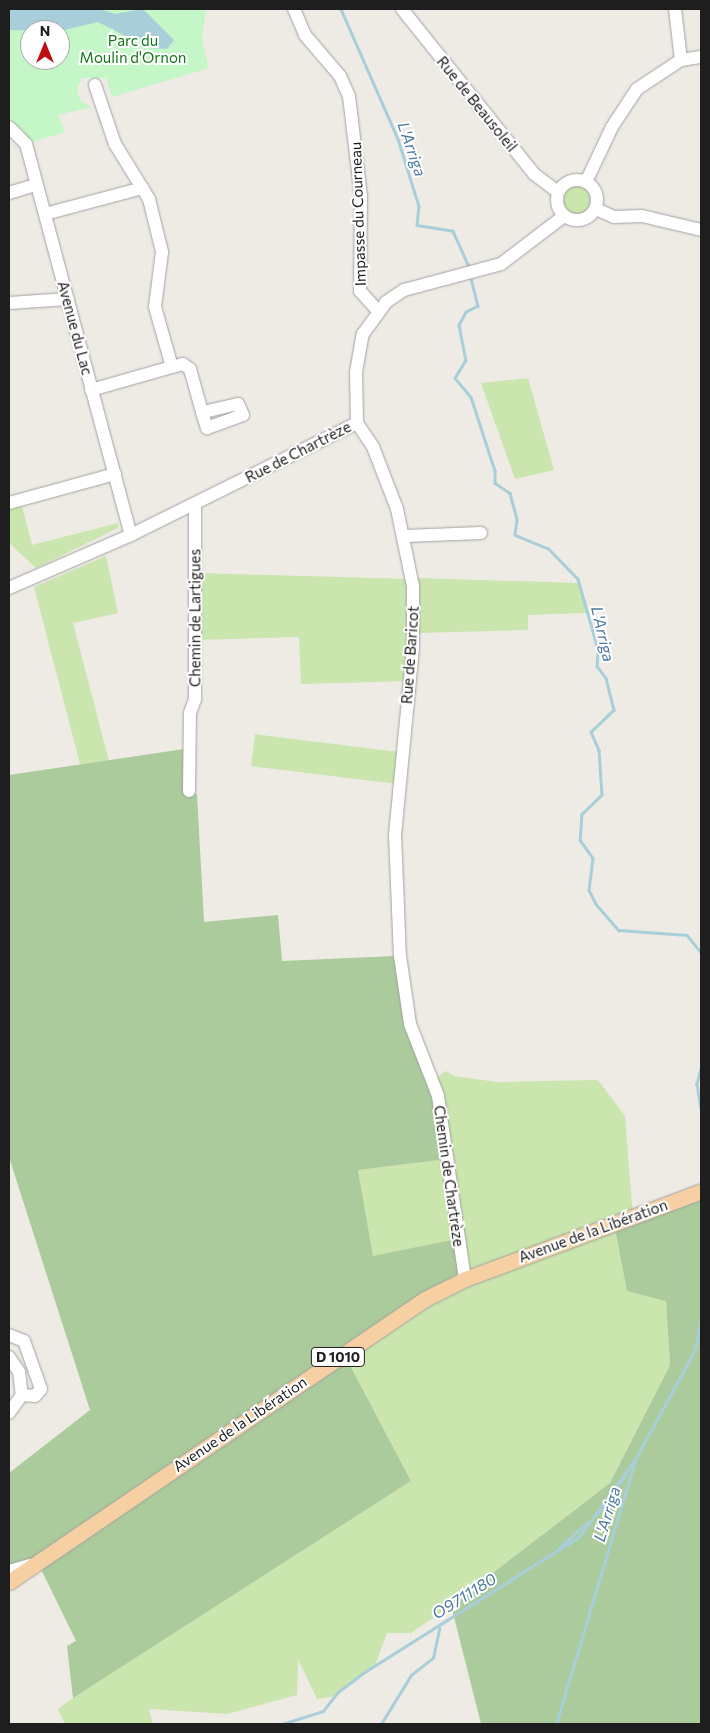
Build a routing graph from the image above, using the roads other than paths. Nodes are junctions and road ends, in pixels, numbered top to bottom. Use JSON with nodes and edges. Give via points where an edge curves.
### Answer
{"nodes":[{"id":1,"x":294,"y":9,"type":"edge"},
{"id":2,"x":402,"y":9,"type":"edge"},
{"id":3,"x":675,"y":9,"type":"edge"},
{"id":4,"x":701,"y":57,"type":"edge"},
{"id":5,"x":681,"y":60,"type":"junction"},
{"id":6,"x":95,"y":84,"type":"dead end"},
{"id":7,"x":9,"y":127,"type":"edge"},
{"id":8,"x":586,"y":182,"type":"junction"},
{"id":9,"x":36,"y":185,"type":"junction"},
{"id":10,"x":143,"y":188,"type":"junction"},
{"id":11,"x":558,"y":192,"type":"junction"},
{"id":12,"x":9,"y":193,"type":"edge"},
{"id":13,"x":596,"y":209,"type":"junction"},
{"id":14,"x":45,"y":214,"type":"junction"},
{"id":15,"x":564,"y":216,"type":"junction"},
{"id":16,"x":701,"y":230,"type":"edge"},
{"id":17,"x":68,"y":299,"type":"junction"},
{"id":18,"x":9,"y":302,"type":"edge"},
{"id":19,"x":377,"y":310,"type":"junction"},
{"id":20,"x":172,"y":367,"type":"junction"},
{"id":21,"x":91,"y":390,"type":"junction"},
{"id":22,"x":202,"y":412,"type":"dead end"},
{"id":23,"x":357,"y":423,"type":"junction"},
{"id":24,"x":115,"y":474,"type":"junction"},
{"id":25,"x":9,"y":503,"type":"edge"},
{"id":26,"x":195,"y":504,"type":"junction"},
{"id":27,"x":481,"y":534,"type":"dead end"},
{"id":28,"x":131,"y":535,"type":"junction"},
{"id":29,"x":405,"y":536,"type":"junction"},
{"id":30,"x":9,"y":588,"type":"edge"},
{"id":31,"x":189,"y":792,"type":"dead end"},
{"id":32,"x":397,"y":898,"type":"joint"},
{"id":33,"x":700,"y":1191,"type":"edge"},
{"id":34,"x":465,"y":1279,"type":"junction"},
{"id":35,"x":9,"y":1335,"type":"edge"},
{"id":36,"x":9,"y":1357,"type":"edge"},
{"id":37,"x":22,"y":1395,"type":"junction"},
{"id":38,"x":9,"y":1413,"type":"edge"},
{"id":39,"x":38,"y":1562,"type":"junction"},
{"id":40,"x":9,"y":1571,"type":"edge"},
{"id":41,"x":9,"y":1582,"type":"edge"}],
"edges":[{"from":1,"to":19,"type":"street","name":"Impasse du Courneau","via":[[305,35],[340,76],[349,96],[361,196],[360,291]]},
{"from":2,"to":11,"type":"street","name":"Rue de Beausoleil","via":[[534,174]]},
{"from":3,"to":5,"type":"street"},
{"from":4,"to":5,"type":"street"},
{"from":5,"to":8,"type":"street","via":[[637,89],[612,127]]},
{"from":6,"to":10,"type":"street","via":[[115,144]]},
{"from":7,"to":9,"type":"street","name":"Avenue du Lac","via":[[26,144]]},
{"from":8,"to":11,"type":"street","via":[[569,182]]},
{"from":8,"to":13,"type":"street","via":[[597,196]]},
{"from":9,"to":12,"type":"street"},
{"from":9,"to":14,"type":"street","name":"Avenue du Lac"},
{"from":10,"to":14,"type":"street"},
{"from":10,"to":20,"type":"street","via":[[161,243],[155,307]]},
{"from":11,"to":15,"type":"street","via":[[558,206]]},
{"from":13,"to":15,"type":"street","via":[[580,220]]},
{"from":13,"to":16,"type":"street","via":[[614,217],[642,216]]},
{"from":14,"to":17,"type":"street","name":"Avenue du Lac"},
{"from":15,"to":19,"type":"street","name":"Rue de Chartrèze","via":[[508,260],[404,290]]},
{"from":17,"to":18,"type":"street"},
{"from":17,"to":21,"type":"street","name":"Avenue du Lac"},
{"from":19,"to":23,"type":"street","name":"Rue de Chartrèze","via":[[363,334],[358,354]]},
{"from":20,"to":21,"type":"street"},
{"from":20,"to":22,"type":"street","via":[[182,364],[190,369]]},
{"from":21,"to":24,"type":"street","name":"Avenue du Lac"},
{"from":23,"to":26,"type":"street","name":"Rue de Chartrèze"},
{"from":23,"to":29,"type":"street","name":"Rue de Baricot","via":[[373,447]]},
{"from":24,"to":25,"type":"street"},
{"from":24,"to":28,"type":"street","name":"Avenue du Lac"},
{"from":26,"to":28,"type":"street","name":"Rue de Chartrèze"},
{"from":26,"to":31,"type":"street","name":"Chemin de Lartigues","via":[[195,699],[190,713]]},
{"from":27,"to":29,"type":"street"},
{"from":28,"to":30,"type":"street","name":"Rue de Chartrèze"},
{"from":29,"to":32,"type":"street","name":"Rue de Baricot","via":[[415,613],[396,816]]},
{"from":32,"to":34,"type":"street","name":"Chemin de Chartrèze","via":[[407,1013],[438,1096],[456,1239]]},
{"from":33,"to":34,"type":"main road","name":"Avenue de la Libération","number":"D 1010"},
{"from":34,"to":39,"type":"main road","name":"Avenue de la Libération","number":"D 1010","via":[[397,1317]]},
{"from":35,"to":37,"type":"street","via":[[24,1341],[41,1389],[35,1396]]},
{"from":36,"to":37,"type":"street","via":[[19,1372]]},
{"from":37,"to":38,"type":"street"},
{"from":39,"to":40,"type":"street"},
{"from":39,"to":41,"type":"main road","name":"Avenue de la Libération","number":"D 1010"}]}
